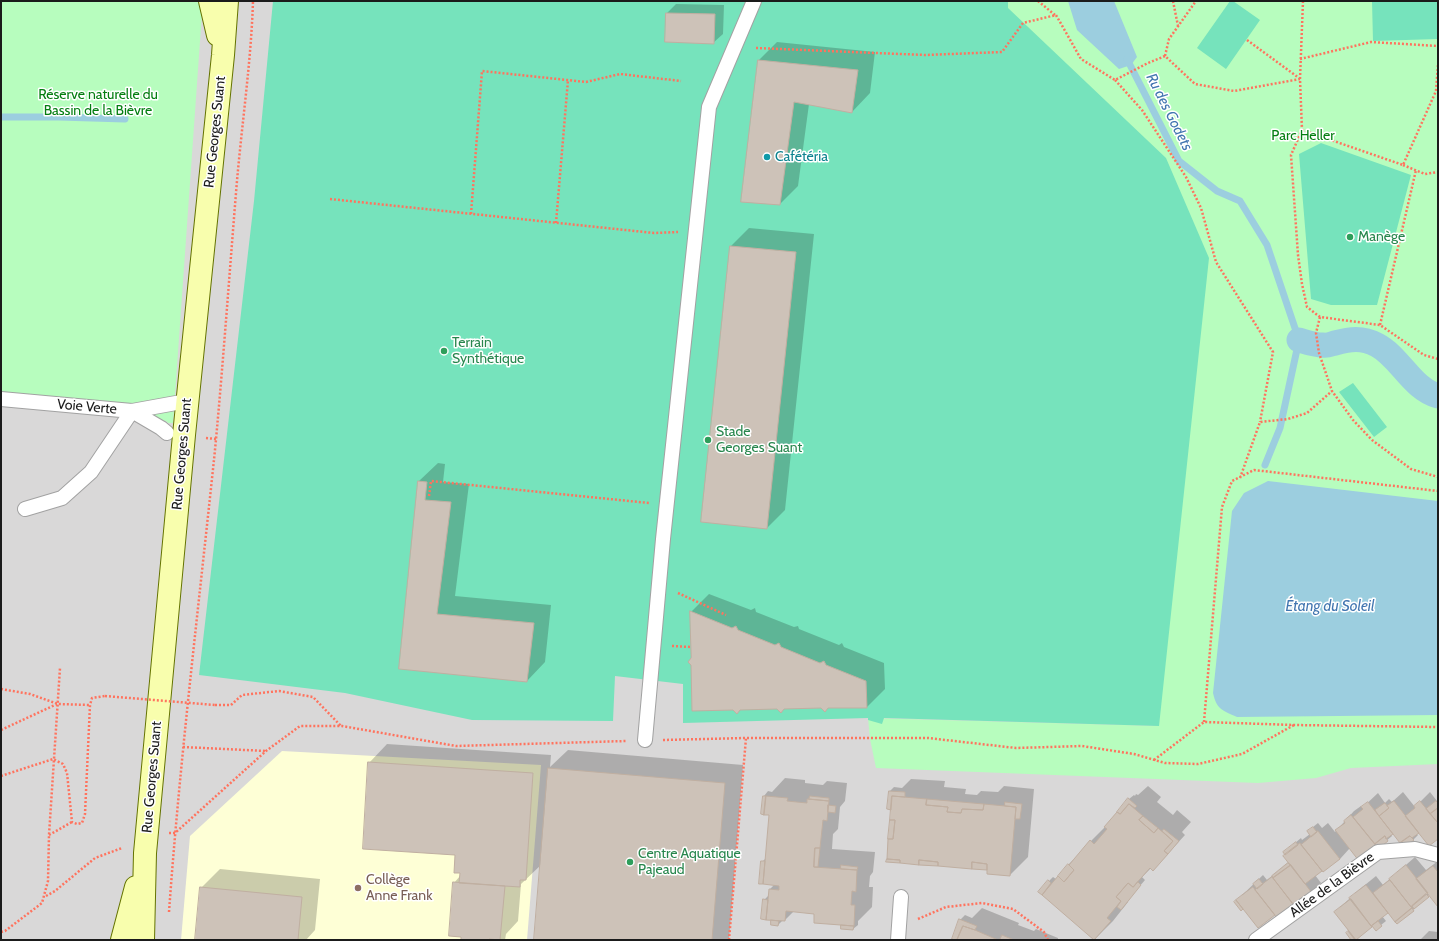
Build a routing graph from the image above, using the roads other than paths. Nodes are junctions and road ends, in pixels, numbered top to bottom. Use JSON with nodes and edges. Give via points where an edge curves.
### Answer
{"nodes":[{"id":1,"x":210,"y":1,"type":"edge"},
{"id":2,"x":227,"y":1,"type":"edge"},
{"id":3,"x":754,"y":1,"type":"edge"},
{"id":4,"x":223,"y":55,"type":"junction"},
{"id":5,"x":1,"y":399,"type":"edge"},
{"id":6,"x":187,"y":401,"type":"junction"},
{"id":7,"x":132,"y":411,"type":"junction"},
{"id":8,"x":167,"y":433,"type":"dead end"},
{"id":9,"x":25,"y":509,"type":"dead end"},
{"id":10,"x":645,"y":740,"type":"road end"},
{"id":11,"x":146,"y":846,"type":"junction"},
{"id":12,"x":1438,"y":855,"type":"edge"},
{"id":13,"x":901,"y":897,"type":"dead end"},
{"id":14,"x":898,"y":933,"type":"edge"},
{"id":15,"x":122,"y":940,"type":"edge"},
{"id":16,"x":143,"y":940,"type":"edge"},
{"id":17,"x":1256,"y":940,"type":"edge"}],
"edges":[{"from":1,"to":4,"type":"main road","name":"Rue Georges Suant"},
{"from":2,"to":4,"type":"main road","name":"Rue Georges Suant"},
{"from":3,"to":10,"type":"lane","via":[[709,107],[666,505]]},
{"from":4,"to":6,"type":"main road","name":"Rue Georges Suant"},
{"from":5,"to":7,"type":"lane","name":"Voie Verte"},
{"from":6,"to":7,"type":"lane"},
{"from":6,"to":11,"type":"main road","name":"Rue Georges Suant"},
{"from":7,"to":8,"type":"lane","name":"Voie Verte"},
{"from":7,"to":9,"type":"lane","via":[[91,472],[62,498]]},
{"from":11,"to":15,"type":"main road","name":"Rue Georges Suant"},
{"from":11,"to":16,"type":"main road","name":"Rue Georges Suant"},
{"from":12,"to":17,"type":"lane","name":"Allée de la Bièvre","via":[[1416,849],[1378,852]]},
{"from":13,"to":14,"type":"lane"}]}
